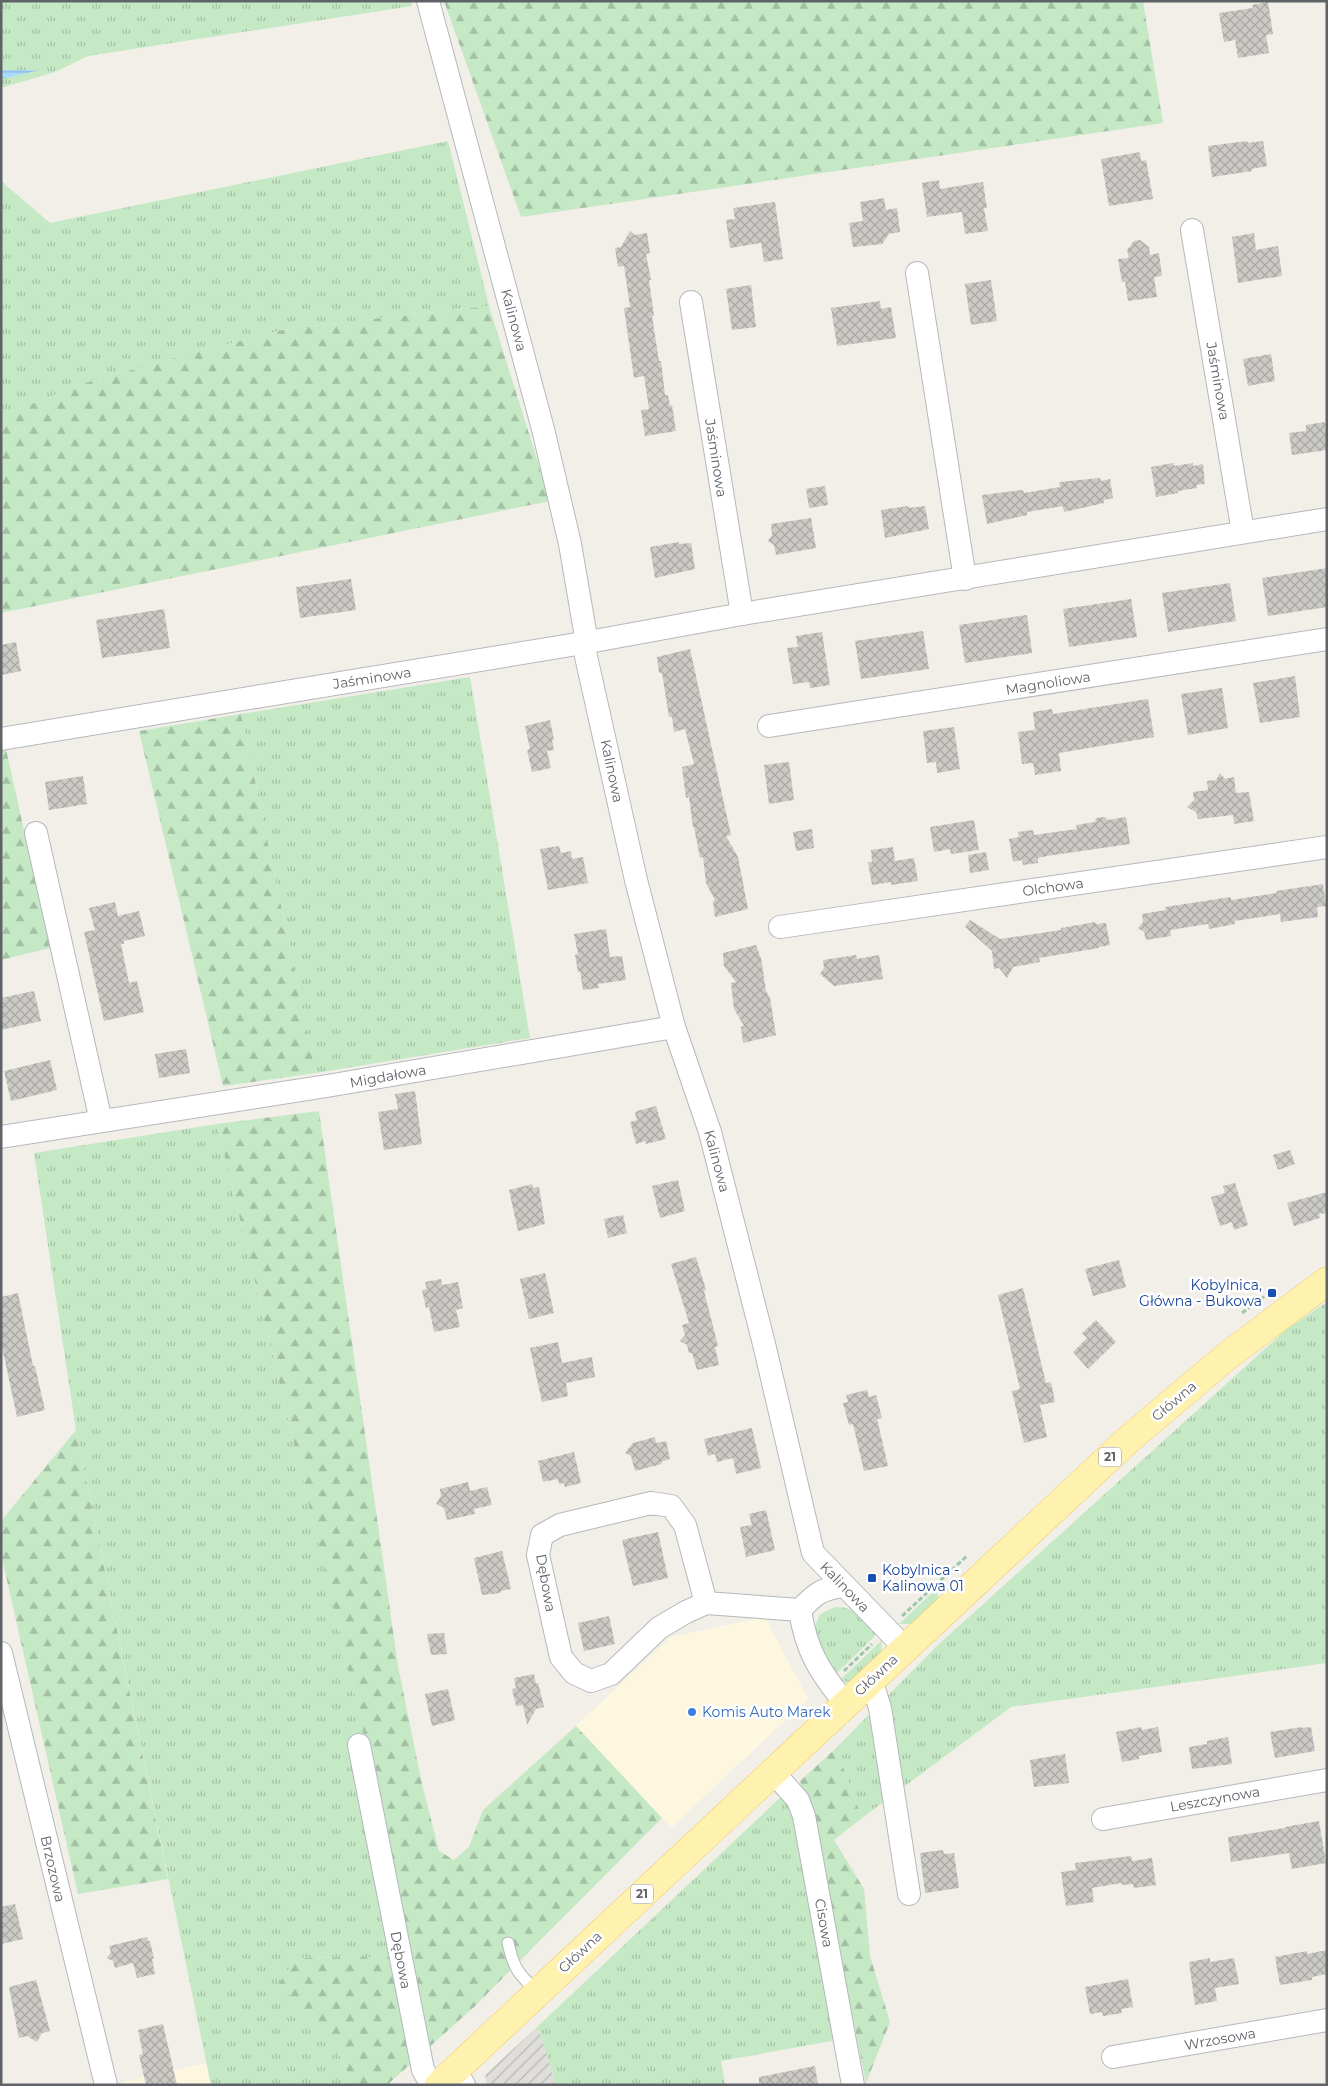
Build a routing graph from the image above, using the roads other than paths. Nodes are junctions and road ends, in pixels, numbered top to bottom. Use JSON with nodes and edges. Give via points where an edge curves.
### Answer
{"nodes":[{"id":1,"x":428,"y":1,"type":"edge"},
{"id":2,"x":1192,"y":230,"type":"dead end"},
{"id":3,"x":916,"y":273,"type":"dead end"},
{"id":4,"x":690,"y":302,"type":"dead end"},
{"id":5,"x":1327,"y":519,"type":"edge"},
{"id":6,"x":1243,"y":532,"type":"junction"},
{"id":7,"x":966,"y":579,"type":"junction"},
{"id":8,"x":742,"y":614,"type":"junction"},
{"id":9,"x":1327,"y":639,"type":"edge"},
{"id":10,"x":585,"y":643,"type":"junction"},
{"id":11,"x":770,"y":726,"type":"dead end"},
{"id":12,"x":1,"y":739,"type":"edge"},
{"id":13,"x":36,"y":833,"type":"dead end"},
{"id":14,"x":1327,"y":847,"type":"edge"},
{"id":15,"x":780,"y":927,"type":"dead end"},
{"id":16,"x":674,"y":1027,"type":"junction"},
{"id":17,"x":101,"y":1121,"type":"junction"},
{"id":18,"x":1,"y":1137,"type":"edge"},
{"id":19,"x":1327,"y":1281,"type":"edge"},
{"id":20,"x":843,"y":1586,"type":"junction"},
{"id":21,"x":706,"y":1603,"type":"junction"},
{"id":22,"x":800,"y":1610,"type":"junction"},
{"id":23,"x":905,"y":1648,"type":"junction"},
{"id":24,"x":1,"y":1653,"type":"edge"},
{"id":25,"x":871,"y":1679,"type":"junction"},
{"id":26,"x":845,"y":1703,"type":"junction"},
{"id":27,"x":359,"y":1745,"type":"dead end"},
{"id":28,"x":772,"y":1772,"type":"junction"},
{"id":29,"x":1327,"y":1780,"type":"edge"},
{"id":30,"x":1103,"y":1819,"type":"dead end"},
{"id":31,"x":909,"y":1894,"type":"dead end"},
{"id":32,"x":508,"y":1943,"type":"dead end"},
{"id":33,"x":538,"y":1992,"type":"junction"},
{"id":34,"x":1327,"y":2020,"type":"edge"},
{"id":35,"x":1113,"y":2057,"type":"dead end"},
{"id":36,"x":452,"y":2080,"type":"edge"},
{"id":37,"x":106,"y":2085,"type":"edge"},
{"id":38,"x":432,"y":2085,"type":"edge"},
{"id":39,"x":853,"y":2085,"type":"edge"}],
"edges":[{"from":1,"to":10,"type":"street","name":"Kalinowa","via":[[542,429],[570,544]]},
{"from":2,"to":6,"type":"street","name":"Jaśminowa"},
{"from":3,"to":7,"type":"street"},
{"from":4,"to":8,"type":"street","name":"Jaśminowa"},
{"from":5,"to":6,"type":"street","name":"Jaśminowa"},
{"from":6,"to":7,"type":"street","name":"Jaśminowa"},
{"from":7,"to":8,"type":"street","name":"Jaśminowa"},
{"from":8,"to":10,"type":"street","name":"Jaśminowa"},
{"from":9,"to":11,"type":"street","name":"Magnoliowa"},
{"from":10,"to":12,"type":"street","name":"Jaśminowa"},
{"from":10,"to":16,"type":"street","name":"Kalinowa","via":[[636,880]]},
{"from":13,"to":17,"type":"street"},
{"from":14,"to":15,"type":"street","name":"Olchowa"},
{"from":16,"to":17,"type":"street","name":"Migdałowa"},
{"from":16,"to":20,"type":"street","name":"Kalinowa","via":[[710,1132],[813,1553]]},
{"from":17,"to":18,"type":"street","name":"Migdałowa"},
{"from":19,"to":23,"type":"main road","name":"Główna","number":"21","via":[[1226,1357],[1129,1440]]},
{"from":20,"to":22,"type":"street","via":[[824,1589]]},
{"from":20,"to":23,"type":"street","name":"Kalinowa"},
{"from":21,"to":21,"type":"street","name":"Dębowa","via":[[659,1628],[611,1674],[591,1681],[574,1674],[561,1657],[538,1555],[542,1535],[560,1525],[651,1504],[671,1506],[685,1525]]},
{"from":21,"to":22,"type":"street","name":"Dębowa"},
{"from":22,"to":26,"type":"street","via":[[804,1633],[815,1662]]},
{"from":23,"to":25,"type":"main road","name":"Główna","number":"21"},
{"from":24,"to":37,"type":"street","name":"Brzozowa"},
{"from":25,"to":26,"type":"main road","name":"Główna","number":"21"},
{"from":25,"to":31,"type":"street","via":[[880,1708]]},
{"from":26,"to":28,"type":"main road","name":"Główna","number":"21"},
{"from":27,"to":38,"type":"street","name":"Dębowa","via":[[423,2070]]},
{"from":28,"to":33,"type":"main road","name":"Główna","number":"21"},
{"from":28,"to":39,"type":"street","name":"Cisowa","via":[[798,1800],[804,1816]]},
{"from":29,"to":30,"type":"street","name":"Leszczynowa"},
{"from":32,"to":33,"type":"lane","via":[[513,1965]]},
{"from":33,"to":36,"type":"main road","name":"Główna","number":"21"},
{"from":34,"to":35,"type":"street","name":"Wrzosowa"}]}
